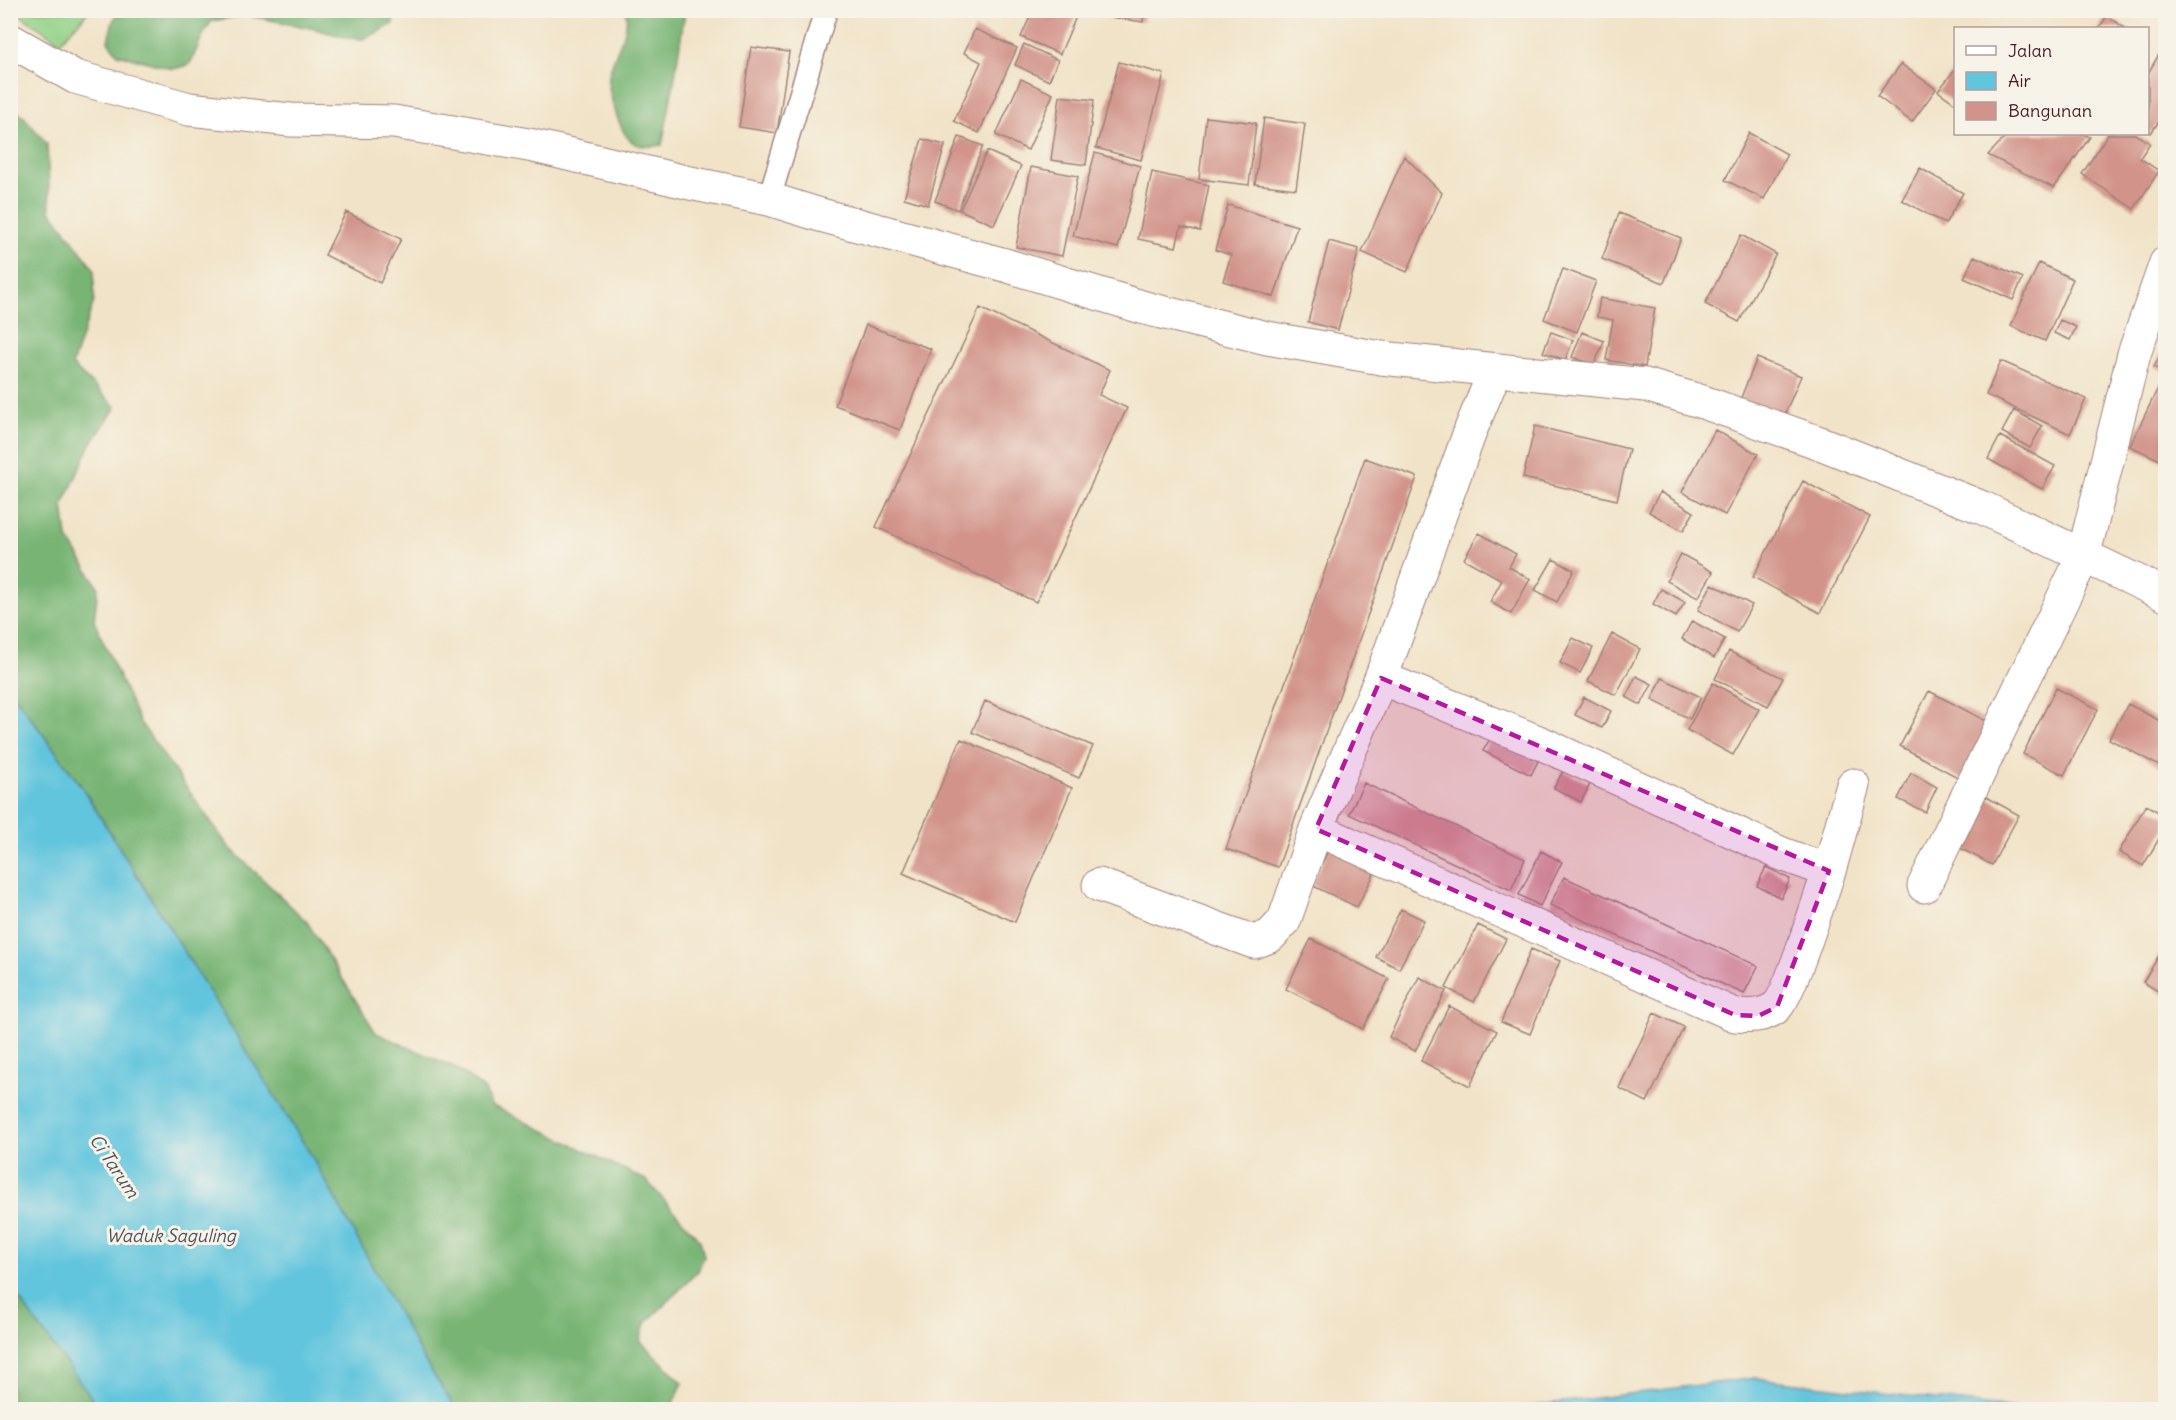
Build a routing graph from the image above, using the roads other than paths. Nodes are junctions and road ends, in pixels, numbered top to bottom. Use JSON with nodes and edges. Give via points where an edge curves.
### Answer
{"nodes":[{"id":1,"x":826,"y":10,"type":"edge"},
{"id":2,"x":10,"y":40,"type":"edge"},
{"id":3,"x":769,"y":199,"type":"junction"},
{"id":4,"x":2166,"y":263,"type":"edge"},
{"id":5,"x":1495,"y":371,"type":"junction"},
{"id":6,"x":2084,"y":557,"type":"junction"},
{"id":7,"x":2166,"y":596,"type":"edge"},
{"id":8,"x":1381,"y":678,"type":"junction"},
{"id":9,"x":1853,"y":785,"type":"dead end"},
{"id":10,"x":1316,"y":829,"type":"junction"},
{"id":11,"x":1829,"y":871,"type":"junction"},
{"id":12,"x":1099,"y":885,"type":"dead end"},
{"id":13,"x":1924,"y":886,"type":"dead end"}],
"edges":[{"from":1,"to":3,"type":"lane"},
{"from":2,"to":3,"type":"street","via":[[75,77],[189,109],[291,120],[394,122],[534,146]]},
{"from":3,"to":5,"type":"street","via":[[1145,308],[1267,338],[1381,358]]},
{"from":4,"to":6,"type":"street","via":[[2134,354]]},
{"from":5,"to":6,"type":"street","via":[[1645,385],[1700,401],[1820,443],[1983,508]]},
{"from":5,"to":8,"type":"street"},
{"from":6,"to":7,"type":"street"},
{"from":6,"to":13,"type":"street"},
{"from":8,"to":10,"type":"street"},
{"from":8,"to":11,"type":"street","via":[[1543,744],[1782,854]]},
{"from":9,"to":11,"type":"street"},
{"from":10,"to":11,"type":"street","via":[[1735,1015],[1758,1016],[1777,1006],[1789,984]]},
{"from":10,"to":12,"type":"street","via":[[1284,921],[1270,936],[1254,942]]}]}
